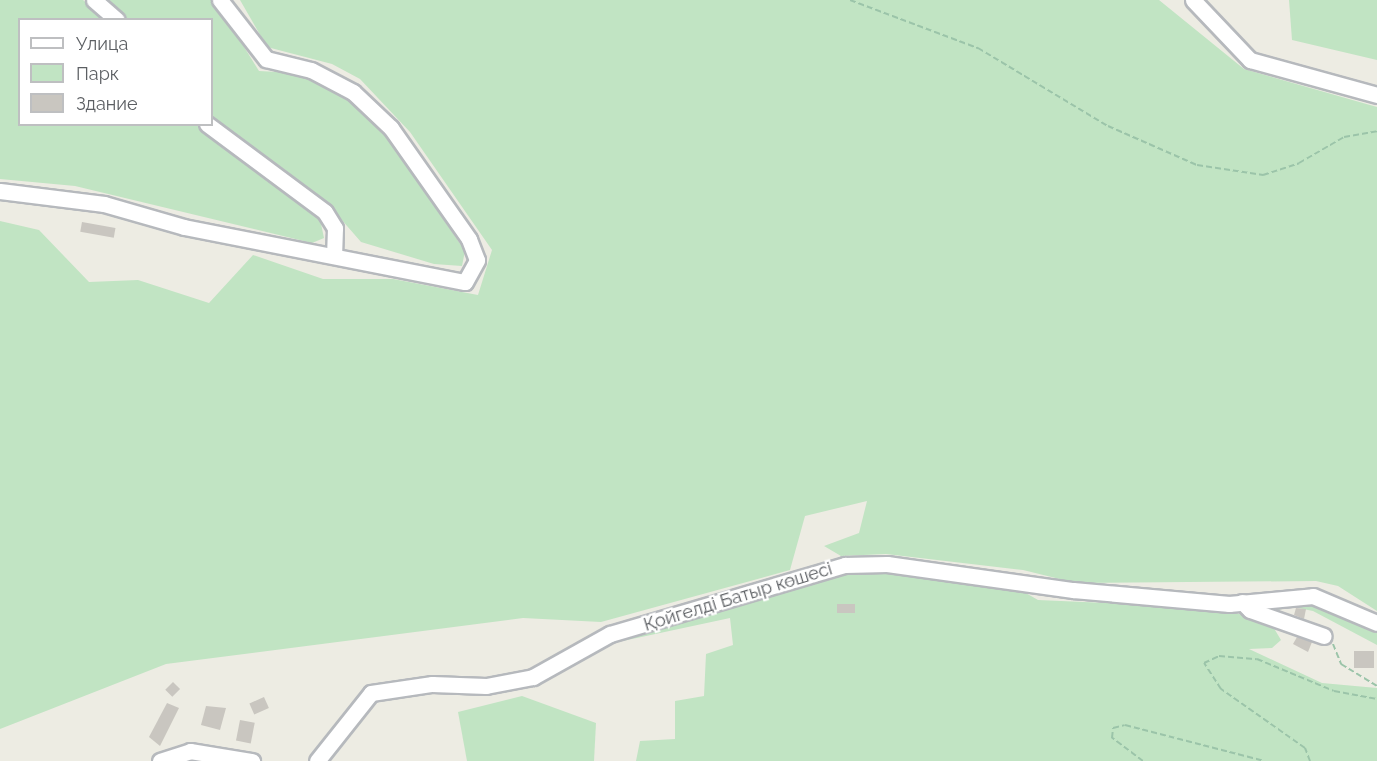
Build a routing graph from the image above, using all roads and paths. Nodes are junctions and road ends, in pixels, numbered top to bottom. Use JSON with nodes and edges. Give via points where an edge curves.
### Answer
{"nodes":[{"id":1,"x":94,"y":0,"type":"edge"},
{"id":2,"x":220,"y":0,"type":"edge"},
{"id":3,"x":850,"y":0,"type":"edge"},
{"id":4,"x":1193,"y":0,"type":"edge"},
{"id":5,"x":115,"y":18,"type":"edge"},
{"id":6,"x":1377,"y":95,"type":"edge"},
{"id":7,"x":210,"y":126,"type":"edge"},
{"id":8,"x":1377,"y":131,"type":"edge"},
{"id":9,"x":0,"y":191,"type":"edge"},
{"id":10,"x":334,"y":256,"type":"junction"},
{"id":11,"x":1242,"y":602,"type":"junction"},
{"id":12,"x":1377,"y":623,"type":"edge"},
{"id":13,"x":1324,"y":636,"type":"joint"},
{"id":14,"x":1377,"y":686,"type":"edge"},
{"id":15,"x":1377,"y":699,"type":"edge"},
{"id":16,"x":160,"y":761,"type":"edge"},
{"id":17,"x":252,"y":761,"type":"edge"},
{"id":18,"x":317,"y":761,"type":"edge"},
{"id":19,"x":1143,"y":761,"type":"edge"},
{"id":20,"x":1264,"y":761,"type":"edge"},
{"id":21,"x":1310,"y":761,"type":"edge"}],
"edges":[{"from":1,"to":5,"type":"street"},
{"from":2,"to":10,"type":"street","via":[[266,59],[311,69],[353,92],[391,128],[469,239],[477,260],[465,282]]},
{"from":3,"to":8,"type":"path","via":[[978,48],[1108,126],[1197,165],[1263,175],[1299,163],[1344,137]]},
{"from":4,"to":6,"type":"street","via":[[1250,60]]},
{"from":7,"to":10,"type":"street","via":[[325,212],[335,228]]},
{"from":9,"to":10,"type":"street","via":[[104,204],[184,227]]},
{"from":11,"to":12,"type":"street","name":"Қойгелді Батыр көшесі","via":[[1313,596]]},
{"from":11,"to":13,"type":"street","via":[[1250,610]]},
{"from":11,"to":18,"type":"street","name":"Қойгелді Батыр көшесі","via":[[1073,590],[886,564],[845,565],[610,634],[533,677],[486,686],[432,684],[371,693]]},
{"from":13,"to":14,"type":"path","via":[[1338,648],[1341,664]]},
{"from":15,"to":21,"type":"path","via":[[1326,689],[1257,658],[1219,656],[1204,663],[1221,689],[1305,748]]},
{"from":16,"to":17,"type":"street","via":[[189,751]]},
{"from":19,"to":20,"type":"path","via":[[1112,738],[1113,728],[1125,725]]}]}
